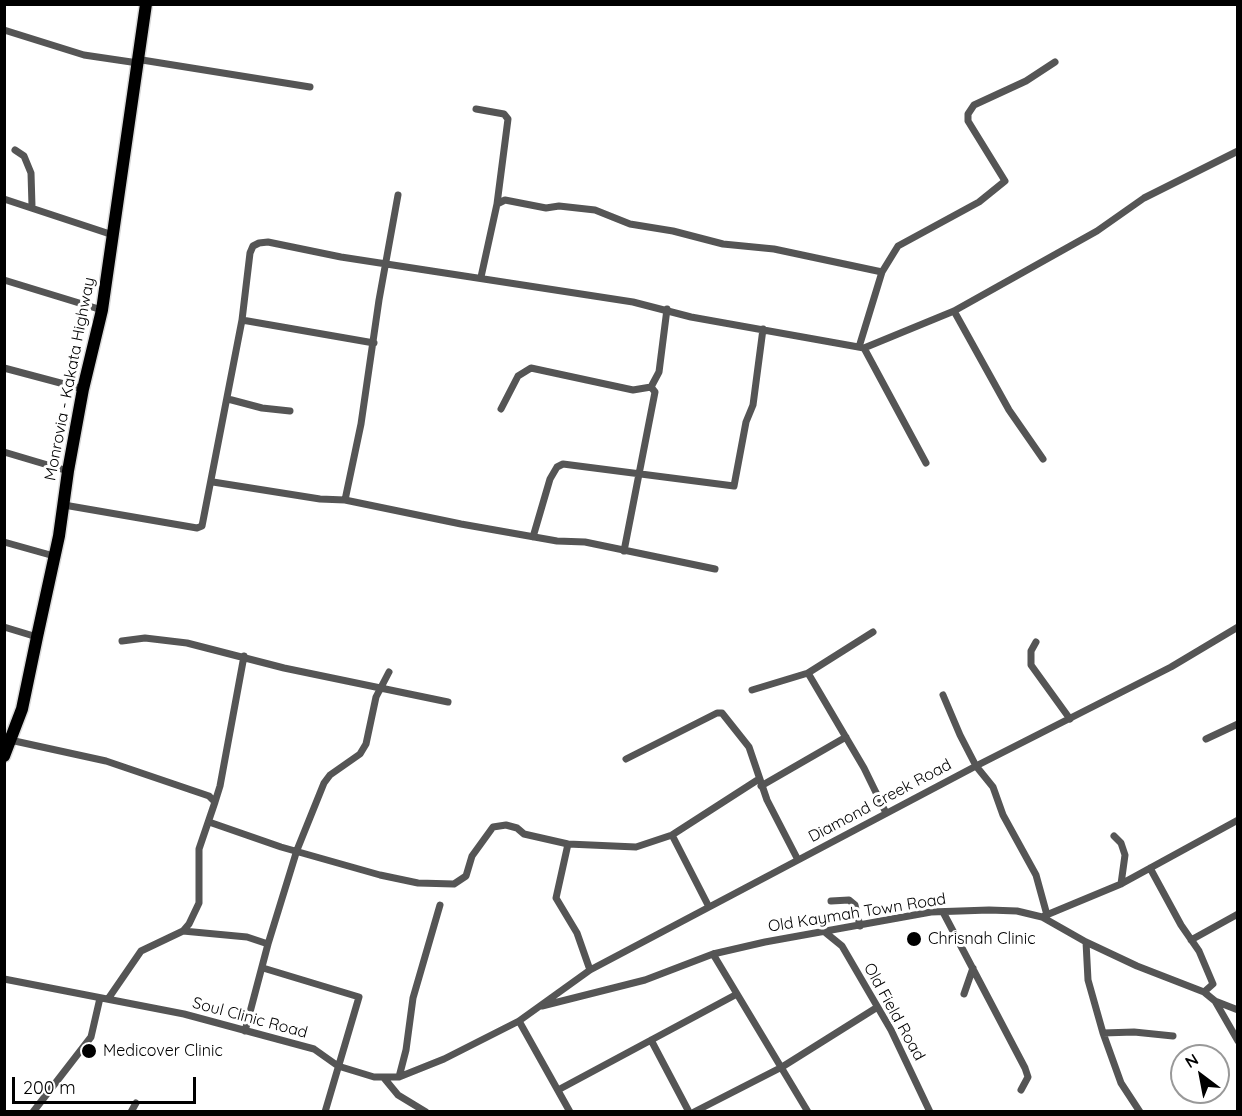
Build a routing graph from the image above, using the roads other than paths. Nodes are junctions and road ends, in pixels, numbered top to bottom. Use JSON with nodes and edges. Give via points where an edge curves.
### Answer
{"nodes":[{"id":1,"x":146,"y":4,"type":"edge"},
{"id":2,"x":4,"y":30,"type":"edge"},
{"id":3,"x":1055,"y":62,"type":"dead end"},
{"id":4,"x":138,"y":63,"type":"junction"},
{"id":5,"x":310,"y":87,"type":"dead end"},
{"id":6,"x":476,"y":109,"type":"dead end"},
{"id":7,"x":15,"y":150,"type":"dead end"},
{"id":8,"x":1238,"y":151,"type":"edge"},
{"id":9,"x":398,"y":195,"type":"dead end"},
{"id":10,"x":4,"y":199,"type":"edge"},
{"id":11,"x":497,"y":204,"type":"junction"},
{"id":12,"x":32,"y":206,"type":"junction"},
{"id":13,"x":113,"y":235,"type":"junction"},
{"id":14,"x":386,"y":264,"type":"junction"},
{"id":15,"x":882,"y":272,"type":"junction"},
{"id":16,"x":481,"y":277,"type":"junction"},
{"id":17,"x":4,"y":280,"type":"edge"},
{"id":18,"x":667,"y":309,"type":"junction"},
{"id":19,"x":102,"y":310,"type":"junction"},
{"id":20,"x":954,"y":311,"type":"junction"},
{"id":21,"x":242,"y":320,"type":"junction"},
{"id":22,"x":763,"y":329,"type":"junction"},
{"id":23,"x":374,"y":343,"type":"junction"},
{"id":24,"x":862,"y":347,"type":"junction"},
{"id":25,"x":4,"y":368,"type":"edge"},
{"id":26,"x":651,"y":387,"type":"junction"},
{"id":27,"x":83,"y":389,"type":"junction"},
{"id":28,"x":228,"y":399,"type":"junction"},
{"id":29,"x":501,"y":409,"type":"dead end"},
{"id":30,"x":290,"y":411,"type":"dead end"},
{"id":31,"x":4,"y":452,"type":"edge"},
{"id":32,"x":1043,"y":459,"type":"dead end"},
{"id":33,"x":926,"y":463,"type":"dead end"},
{"id":34,"x":68,"y":471,"type":"junction"},
{"id":35,"x":640,"y":473,"type":"junction"},
{"id":36,"x":213,"y":482,"type":"junction"},
{"id":37,"x":345,"y":500,"type":"junction"},
{"id":38,"x":64,"y":505,"type":"junction"},
{"id":39,"x":533,"y":537,"type":"junction"},
{"id":40,"x":4,"y":542,"type":"edge"},
{"id":41,"x":624,"y":551,"type":"junction"},
{"id":42,"x":54,"y":556,"type":"junction"},
{"id":43,"x":715,"y":569,"type":"dead end"},
{"id":44,"x":4,"y":627,"type":"edge"},
{"id":45,"x":1238,"y":627,"type":"edge"},
{"id":46,"x":873,"y":632,"type":"dead end"},
{"id":47,"x":38,"y":638,"type":"junction"},
{"id":48,"x":122,"y":641,"type":"dead end"},
{"id":49,"x":1036,"y":642,"type":"dead end"},
{"id":50,"x":244,"y":656,"type":"junction"},
{"id":51,"x":389,"y":672,"type":"dead end"},
{"id":52,"x":807,"y":673,"type":"junction"},
{"id":53,"x":379,"y":688,"type":"junction"},
{"id":54,"x":752,"y":690,"type":"dead end"},
{"id":55,"x":943,"y":695,"type":"dead end"},
{"id":56,"x":448,"y":702,"type":"dead end"},
{"id":57,"x":1070,"y":719,"type":"junction"},
{"id":58,"x":1238,"y":724,"type":"edge"},
{"id":59,"x":846,"y":737,"type":"junction"},
{"id":60,"x":7,"y":738,"type":"edge"},
{"id":61,"x":1206,"y":739,"type":"dead end"},
{"id":62,"x":4,"y":756,"type":"edge"},
{"id":63,"x":626,"y":759,"type":"dead end"},
{"id":64,"x":976,"y":766,"type":"junction"},
{"id":65,"x":760,"y":782,"type":"junction"},
{"id":66,"x":214,"y":802,"type":"junction"},
{"id":67,"x":886,"y":813,"type":"junction"},
{"id":68,"x":1238,"y":820,"type":"edge"},
{"id":69,"x":209,"y":822,"type":"junction"},
{"id":70,"x":672,"y":835,"type":"junction"},
{"id":71,"x":1114,"y":836,"type":"dead end"},
{"id":72,"x":568,"y":844,"type":"junction"},
{"id":73,"x":297,"y":850,"type":"junction"},
{"id":74,"x":798,"y":860,"type":"junction"},
{"id":75,"x":1150,"y":868,"type":"junction"},
{"id":76,"x":1121,"y":884,"type":"junction"},
{"id":77,"x":831,"y":901,"type":"dead end"},
{"id":78,"x":440,"y":905,"type":"dead end"},
{"id":79,"x":709,"y":907,"type":"junction"},
{"id":80,"x":943,"y":912,"type":"junction"},
{"id":81,"x":1238,"y":914,"type":"edge"},
{"id":82,"x":1044,"y":916,"type":"junction"},
{"id":83,"x":860,"y":926,"type":"junction"},
{"id":84,"x":183,"y":931,"type":"junction"},
{"id":85,"x":826,"y":933,"type":"junction"},
{"id":86,"x":1191,"y":940,"type":"junction"},
{"id":87,"x":1086,"y":942,"type":"junction"},
{"id":88,"x":268,"y":944,"type":"junction"},
{"id":89,"x":713,"y":954,"type":"junction"},
{"id":90,"x":263,"y":968,"type":"junction"},
{"id":91,"x":973,"y":968,"type":"junction"},
{"id":92,"x":590,"y":970,"type":"junction"},
{"id":93,"x":4,"y":979,"type":"edge"},
{"id":94,"x":1204,"y":992,"type":"junction"},
{"id":95,"x":737,"y":994,"type":"junction"},
{"id":96,"x":964,"y":994,"type":"dead end"},
{"id":97,"x":104,"y":999,"type":"junction"},
{"id":98,"x":1215,"y":1001,"type":"junction"},
{"id":99,"x":539,"y":1007,"type":"junction"},
{"id":100,"x":876,"y":1008,"type":"junction"},
{"id":101,"x":1238,"y":1010,"type":"edge"},
{"id":102,"x":519,"y":1021,"type":"junction"},
{"id":103,"x":245,"y":1031,"type":"junction"},
{"id":104,"x":1102,"y":1034,"type":"junction"},
{"id":105,"x":1173,"y":1036,"type":"dead end"},
{"id":106,"x":651,"y":1040,"type":"junction"},
{"id":107,"x":1238,"y":1041,"type":"edge"},
{"id":108,"x":338,"y":1066,"type":"junction"},
{"id":109,"x":782,"y":1067,"type":"junction"},
{"id":110,"x":399,"y":1077,"type":"junction"},
{"id":111,"x":384,"y":1078,"type":"junction"},
{"id":112,"x":558,"y":1090,"type":"junction"},
{"id":113,"x":1021,"y":1090,"type":"dead end"},
{"id":114,"x":136,"y":1103,"type":"dead end"},
{"id":115,"x":33,"y":1112,"type":"edge"},
{"id":116,"x":130,"y":1112,"type":"edge"},
{"id":117,"x":325,"y":1112,"type":"edge"},
{"id":118,"x":426,"y":1112,"type":"edge"},
{"id":119,"x":570,"y":1112,"type":"edge"},
{"id":120,"x":689,"y":1112,"type":"edge"},
{"id":121,"x":694,"y":1112,"type":"edge"},
{"id":122,"x":808,"y":1112,"type":"edge"},
{"id":123,"x":930,"y":1112,"type":"edge"},
{"id":124,"x":1140,"y":1112,"type":"edge"}],
"edges":[{"from":1,"to":4,"type":"highway","name":"Monrovia - Kakata Highway"},
{"from":2,"to":4,"type":"street","via":[[84,55]]},
{"from":3,"to":15,"type":"street","via":[[1026,81],[974,105],[968,114],[968,121],[1005,181],[1002,185],[979,202],[898,246]]},
{"from":4,"to":5,"type":"street","via":[[142,60]]},
{"from":4,"to":13,"type":"highway","name":"Monrovia - Kakata Highway"},
{"from":6,"to":11,"type":"street","via":[[504,114],[508,119]]},
{"from":7,"to":12,"type":"street","via":[[24,156],[31,173]]},
{"from":8,"to":20,"type":"street","via":[[1144,198],[1097,231]]},
{"from":9,"to":14,"type":"street"},
{"from":10,"to":12,"type":"street"},
{"from":11,"to":15,"type":"street","via":[[516,200],[546,208],[595,210],[630,224]]},
{"from":11,"to":16,"type":"street"},
{"from":12,"to":13,"type":"street"},
{"from":13,"to":19,"type":"highway","name":"Monrovia - Kakata Highway"},
{"from":14,"to":16,"type":"street"},
{"from":14,"to":21,"type":"street","via":[[259,243],[250,253]]},
{"from":14,"to":23,"type":"street"},
{"from":15,"to":24,"type":"street"},
{"from":16,"to":18,"type":"street"},
{"from":17,"to":19,"type":"street"},
{"from":18,"to":22,"type":"street"},
{"from":18,"to":26,"type":"street","via":[[659,372]]},
{"from":19,"to":27,"type":"highway","name":"Monrovia - Kakata Highway"},
{"from":20,"to":24,"type":"street"},
{"from":20,"to":32,"type":"street","via":[[1009,410]]},
{"from":21,"to":23,"type":"street"},
{"from":21,"to":28,"type":"street"},
{"from":22,"to":24,"type":"street"},
{"from":22,"to":35,"type":"street","via":[[753,405],[734,486]]},
{"from":23,"to":37,"type":"street"},
{"from":24,"to":33,"type":"street"},
{"from":25,"to":27,"type":"street"},
{"from":26,"to":29,"type":"street","via":[[633,390],[531,368],[518,376]]},
{"from":26,"to":35,"type":"street","via":[[655,392]]},
{"from":27,"to":34,"type":"highway","name":"Monrovia - Kakata Highway"},
{"from":28,"to":30,"type":"street"},
{"from":28,"to":36,"type":"street"},
{"from":31,"to":34,"type":"street"},
{"from":34,"to":38,"type":"highway","name":"Monrovia - Kakata Highway"},
{"from":35,"to":39,"type":"street","via":[[577,464],[557,467],[550,478]]},
{"from":35,"to":41,"type":"street"},
{"from":36,"to":37,"type":"street","via":[[320,500]]},
{"from":36,"to":38,"type":"street","via":[[200,528]]},
{"from":37,"to":39,"type":"street"},
{"from":38,"to":42,"type":"highway","name":"Monrovia - Kakata Highway"},
{"from":39,"to":41,"type":"street"},
{"from":40,"to":42,"type":"street"},
{"from":41,"to":43,"type":"street"},
{"from":42,"to":47,"type":"highway","name":"Monrovia - Kakata Highway"},
{"from":44,"to":47,"type":"street"},
{"from":45,"to":57,"type":"street","name":"Diamond Creek Road"},
{"from":46,"to":52,"type":"street"},
{"from":47,"to":60,"type":"highway","name":"Monrovia - Kakata Highway","via":[[22,709]]},
{"from":48,"to":50,"type":"street","via":[[167,639]]},
{"from":49,"to":57,"type":"street","via":[[1031,665]]},
{"from":50,"to":53,"type":"street"},
{"from":50,"to":66,"type":"street"},
{"from":51,"to":53,"type":"street"},
{"from":52,"to":54,"type":"street"},
{"from":52,"to":59,"type":"street"},
{"from":53,"to":56,"type":"street"},
{"from":53,"to":73,"type":"street","via":[[366,744],[360,754],[324,783]]},
{"from":55,"to":64,"type":"street"},
{"from":57,"to":64,"type":"street","name":"Diamond Creek Road"},
{"from":58,"to":61,"type":"street"},
{"from":59,"to":65,"type":"street"},
{"from":59,"to":67,"type":"street"},
{"from":60,"to":62,"type":"highway","name":"Monrovia - Kakata Highway"},
{"from":60,"to":66,"type":"street","via":[[106,761],[208,796]]},
{"from":63,"to":65,"type":"street","via":[[722,713],[749,747]]},
{"from":64,"to":67,"type":"street","name":"Diamond Creek Road"},
{"from":64,"to":82,"type":"street","via":[[993,787],[1003,815],[1036,876]]},
{"from":65,"to":70,"type":"street"},
{"from":65,"to":74,"type":"street"},
{"from":66,"to":69,"type":"street"},
{"from":67,"to":74,"type":"street","name":"Diamond Creek Road"},
{"from":68,"to":75,"type":"street"},
{"from":69,"to":73,"type":"street"},
{"from":69,"to":84,"type":"street","via":[[200,849],[199,903]]},
{"from":70,"to":72,"type":"street","via":[[636,847]]},
{"from":70,"to":79,"type":"street"},
{"from":71,"to":76,"type":"street","via":[[1125,855]]},
{"from":72,"to":73,"type":"street","via":[[524,834],[506,825],[494,827],[472,856],[466,876],[454,884],[418,883]]},
{"from":72,"to":92,"type":"street","via":[[556,898],[580,939]]},
{"from":73,"to":88,"type":"street"},
{"from":74,"to":79,"type":"street","name":"Diamond Creek Road"},
{"from":75,"to":76,"type":"street"},
{"from":75,"to":86,"type":"street"},
{"from":76,"to":82,"type":"street"},
{"from":77,"to":83,"type":"street","via":[[849,900],[855,905]]},
{"from":78,"to":110,"type":"street","via":[[413,998]]},
{"from":79,"to":92,"type":"street","name":"Diamond Creek Road"},
{"from":80,"to":82,"type":"street","name":"Old Kaymah Town Road","via":[[1008,911]]},
{"from":80,"to":83,"type":"street","name":"Old Kaymah Town Road"},
{"from":80,"to":91,"type":"street"},
{"from":81,"to":86,"type":"street"},
{"from":82,"to":87,"type":"street","name":"Old Kaymah Town Road"},
{"from":83,"to":85,"type":"street","name":"Old Kaymah Town Road"},
{"from":84,"to":88,"type":"street","via":[[247,937]]},
{"from":84,"to":97,"type":"street","via":[[141,951]]},
{"from":85,"to":89,"type":"street","name":"Old Kaymah Town Road"},
{"from":85,"to":100,"type":"street","name":"Old Field Road","via":[[842,946]]},
{"from":86,"to":94,"type":"street","via":[[1213,984]]},
{"from":87,"to":94,"type":"street","name":"Old Kaymah Town Road"},
{"from":87,"to":104,"type":"street","via":[[1088,980]]},
{"from":88,"to":90,"type":"street"},
{"from":89,"to":95,"type":"street"},
{"from":89,"to":99,"type":"street","name":"Old Kaymah Town Road","via":[[645,980]]},
{"from":90,"to":103,"type":"street"},
{"from":90,"to":108,"type":"street","via":[[358,996]]},
{"from":91,"to":96,"type":"street"},
{"from":91,"to":113,"type":"street","via":[[1025,1068],[1028,1077]]},
{"from":92,"to":99,"type":"street","name":"Diamond Creek Road"},
{"from":93,"to":97,"type":"street","name":"Soul Clinic Road"},
{"from":94,"to":98,"type":"street","name":"Old Kaymah Town Road"},
{"from":95,"to":106,"type":"street"},
{"from":95,"to":109,"type":"street"},
{"from":97,"to":103,"type":"street","name":"Soul Clinic Road","via":[[184,1014]]},
{"from":97,"to":115,"type":"street","via":[[91,1037]]},
{"from":98,"to":101,"type":"street","name":"Old Kaymah Town Road"},
{"from":98,"to":107,"type":"street"},
{"from":99,"to":102,"type":"street","name":"Soul Clinic Road"},
{"from":100,"to":109,"type":"street"},
{"from":100,"to":123,"type":"street","name":"Old Field Road","via":[[904,1053]]},
{"from":102,"to":110,"type":"street","name":"Soul Clinic Road"},
{"from":102,"to":112,"type":"street"},
{"from":103,"to":108,"type":"street","name":"Soul Clinic Road","via":[[314,1049]]},
{"from":104,"to":105,"type":"street"},
{"from":104,"to":124,"type":"street","via":[[1121,1083]]},
{"from":106,"to":112,"type":"street"},
{"from":106,"to":120,"type":"street"},
{"from":108,"to":111,"type":"street","name":"Soul Clinic Road"},
{"from":108,"to":117,"type":"street"},
{"from":109,"to":121,"type":"street"},
{"from":109,"to":122,"type":"street"},
{"from":110,"to":111,"type":"street","name":"Soul Clinic Road"},
{"from":111,"to":118,"type":"street","via":[[398,1095]]},
{"from":112,"to":119,"type":"street"},
{"from":114,"to":116,"type":"street"}]}
